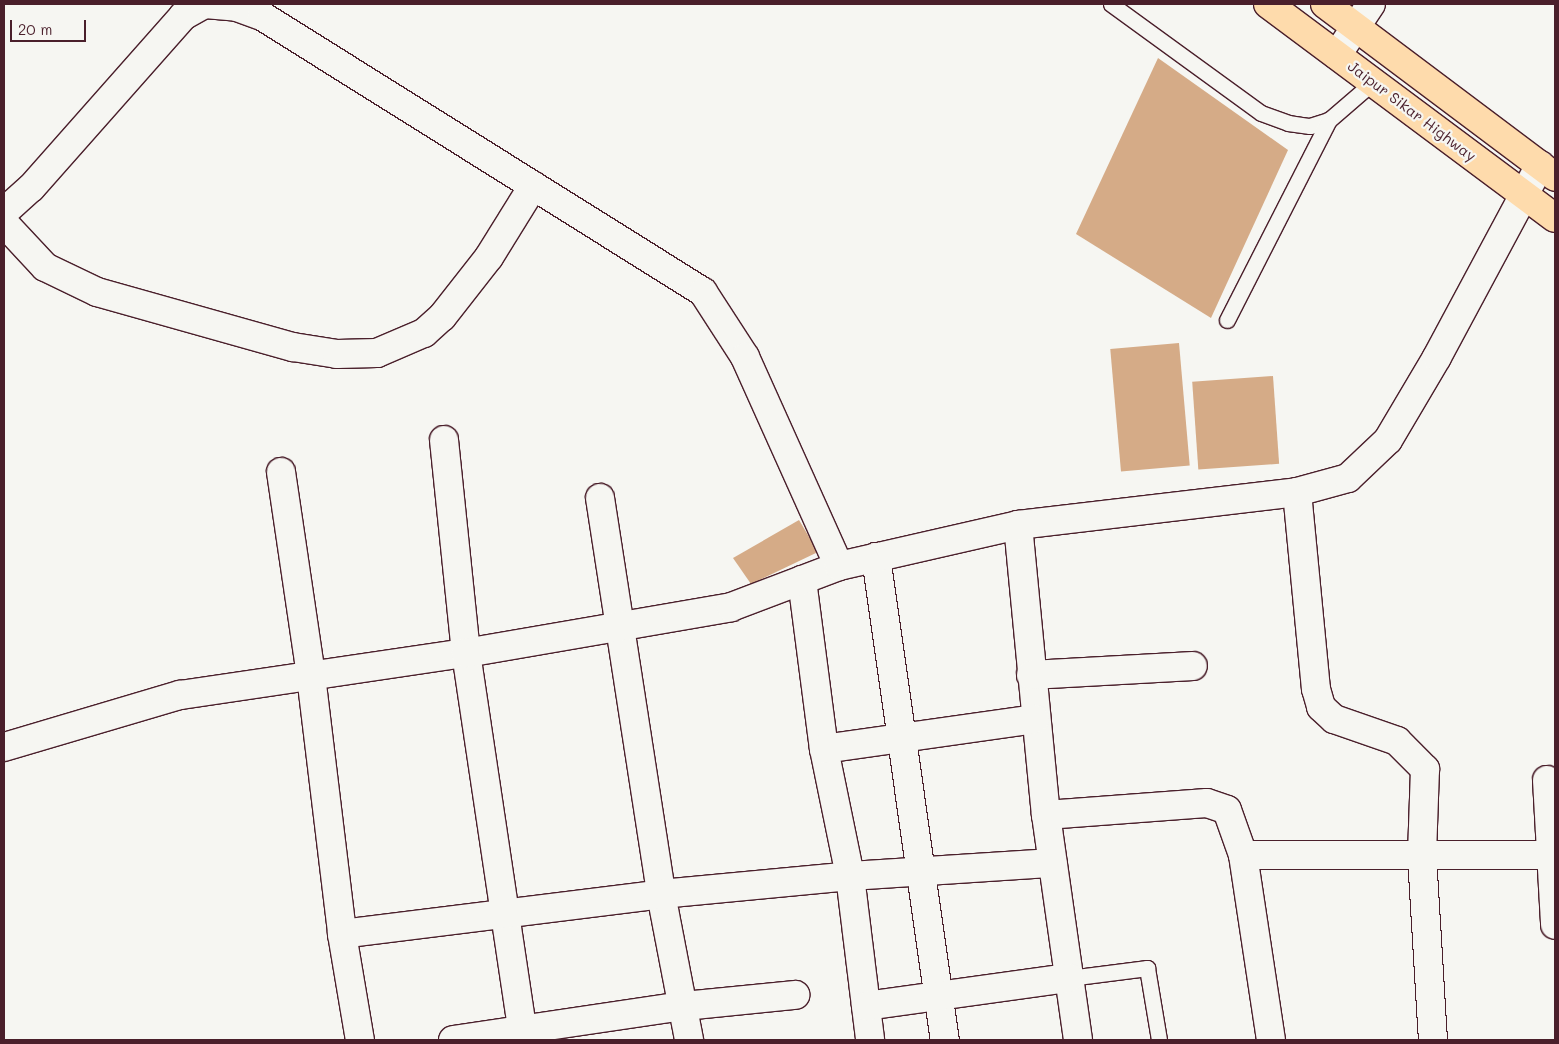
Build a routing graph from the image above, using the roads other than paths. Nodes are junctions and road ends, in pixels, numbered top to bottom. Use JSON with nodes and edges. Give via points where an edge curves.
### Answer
{"nodes":[{"id":1,"x":1111,"y":4,"type":"edge"},
{"id":2,"x":1268,"y":4,"type":"edge"},
{"id":3,"x":1325,"y":4,"type":"edge"},
{"id":4,"x":1371,"y":4,"type":"edge"},
{"id":5,"x":1357,"y":28,"type":"junction"},
{"id":6,"x":1337,"y":55,"type":"junction"},
{"id":7,"x":1373,"y":82,"type":"junction"},
{"id":8,"x":1329,"y":120,"type":"junction"},
{"id":9,"x":1547,"y":171,"type":"edge"},
{"id":10,"x":534,"y":186,"type":"junction"},
{"id":11,"x":1524,"y":194,"type":"junction"},
{"id":12,"x":4,"y":212,"type":"edge"},
{"id":13,"x":1555,"y":218,"type":"edge"},
{"id":14,"x":4,"y":223,"type":"edge"},
{"id":15,"x":1227,"y":320,"type":"dead end"},
{"id":16,"x":444,"y":440,"type":"dead end"},
{"id":17,"x":281,"y":472,"type":"dead end"},
{"id":18,"x":1296,"y":492,"type":"junction"},
{"id":19,"x":600,"y":498,"type":"dead end"},
{"id":20,"x":1018,"y":525,"type":"junction"},
{"id":21,"x":876,"y":557,"type":"junction"},
{"id":22,"x":839,"y":566,"type":"junction"},
{"id":23,"x":802,"y":580,"type":"junction"},
{"id":24,"x":621,"y":625,"type":"junction"},
{"id":25,"x":466,"y":654,"type":"junction"},
{"id":26,"x":1194,"y":666,"type":"dead end"},
{"id":27,"x":1031,"y":675,"type":"junction"},
{"id":28,"x":311,"y":676,"type":"junction"},
{"id":29,"x":1036,"y":719,"type":"junction"},
{"id":30,"x":901,"y":740,"type":"junction"},
{"id":31,"x":4,"y":747,"type":"edge"},
{"id":32,"x":824,"y":749,"type":"junction"},
{"id":33,"x":1547,"y":780,"type":"dead end"},
{"id":34,"x":1046,"y":815,"type":"junction"},
{"id":35,"x":1243,"y":855,"type":"junction"},
{"id":36,"x":1553,"y":855,"type":"edge"},
{"id":37,"x":1422,"y":856,"type":"junction"},
{"id":38,"x":1053,"y":863,"type":"junction"},
{"id":39,"x":921,"y":871,"type":"junction"},
{"id":40,"x":850,"y":876,"type":"junction"},
{"id":41,"x":661,"y":894,"type":"junction"},
{"id":42,"x":505,"y":915,"type":"junction"},
{"id":43,"x":1555,"y":925,"type":"edge"},
{"id":44,"x":342,"y":934,"type":"junction"},
{"id":45,"x":1069,"y":978,"type":"junction"},
{"id":46,"x":795,"y":996,"type":"dead end"},
{"id":47,"x":938,"y":996,"type":"junction"},
{"id":48,"x":684,"y":1006,"type":"junction"},
{"id":49,"x":866,"y":1006,"type":"junction"},
{"id":50,"x":523,"y":1036,"type":"edge"},
{"id":51,"x":360,"y":1040,"type":"edge"},
{"id":52,"x":452,"y":1040,"type":"edge"},
{"id":53,"x":689,"y":1040,"type":"edge"},
{"id":54,"x":870,"y":1040,"type":"edge"},
{"id":55,"x":945,"y":1040,"type":"edge"},
{"id":56,"x":1078,"y":1040,"type":"edge"},
{"id":57,"x":1159,"y":1040,"type":"edge"},
{"id":58,"x":1271,"y":1040,"type":"edge"},
{"id":59,"x":1433,"y":1040,"type":"edge"}],
"edges":[{"from":1,"to":8,"type":"lane","via":[[1261,113],[1310,126]]},
{"from":2,"to":6,"type":"main road","name":"Jaipur Sikar Highway"},
{"from":3,"to":5,"type":"main road"},
{"from":4,"to":5,"type":"street"},
{"from":5,"to":6,"type":"street"},
{"from":5,"to":9,"type":"main road"},
{"from":6,"to":7,"type":"main road","name":"Jaipur Sikar Highway"},
{"from":7,"to":8,"type":"lane"},
{"from":7,"to":11,"type":"main road","name":"Jaipur Sikar Highway"},
{"from":8,"to":15,"type":"lane"},
{"from":9,"to":11,"type":"street"},
{"from":10,"to":12,"type":"street","via":[[262,16],[237,7],[205,4],[183,16],[31,188]]},
{"from":10,"to":14,"type":"street","via":[[489,257],[442,318],[424,333],[378,353],[337,354],[293,347],[97,292],[45,267]]},
{"from":10,"to":22,"type":"street","via":[[704,292],[745,357]]},
{"from":11,"to":13,"type":"main road","name":"Jaipur Sikar Highway"},
{"from":11,"to":18,"type":"street","via":[[1438,357],[1388,440],[1372,459],[1348,478]]},
{"from":16,"to":25,"type":"street"},
{"from":17,"to":28,"type":"street"},
{"from":18,"to":20,"type":"street"},
{"from":18,"to":37,"type":"street","via":[[1316,690],[1321,707],[1334,719],[1397,742],[1425,768]]},
{"from":19,"to":24,"type":"street"},
{"from":20,"to":21,"type":"street"},
{"from":20,"to":27,"type":"street"},
{"from":21,"to":22,"type":"street"},
{"from":21,"to":30,"type":"street"},
{"from":22,"to":23,"type":"street"},
{"from":23,"to":24,"type":"street","via":[[731,607]]},
{"from":23,"to":32,"type":"street"},
{"from":24,"to":25,"type":"street"},
{"from":24,"to":41,"type":"street"},
{"from":25,"to":28,"type":"street"},
{"from":25,"to":42,"type":"street"},
{"from":26,"to":27,"type":"street"},
{"from":27,"to":29,"type":"street"},
{"from":28,"to":31,"type":"street","via":[[180,695]]},
{"from":28,"to":44,"type":"street"},
{"from":29,"to":30,"type":"street"},
{"from":29,"to":34,"type":"street"},
{"from":30,"to":32,"type":"street"},
{"from":30,"to":39,"type":"street"},
{"from":32,"to":40,"type":"street"},
{"from":33,"to":36,"type":"street"},
{"from":34,"to":35,"type":"street","via":[[1207,803],[1227,810]]},
{"from":34,"to":38,"type":"street"},
{"from":35,"to":37,"type":"street"},
{"from":35,"to":58,"type":"street"},
{"from":36,"to":37,"type":"street"},
{"from":36,"to":43,"type":"street"},
{"from":37,"to":59,"type":"street"},
{"from":38,"to":39,"type":"street"},
{"from":38,"to":45,"type":"street"},
{"from":39,"to":40,"type":"street"},
{"from":39,"to":47,"type":"street"},
{"from":40,"to":41,"type":"street"},
{"from":40,"to":49,"type":"street"},
{"from":41,"to":42,"type":"street"},
{"from":41,"to":48,"type":"street"},
{"from":42,"to":44,"type":"street"},
{"from":42,"to":50,"type":"street"},
{"from":44,"to":51,"type":"street"},
{"from":45,"to":47,"type":"street"},
{"from":45,"to":56,"type":"street"},
{"from":45,"to":57,"type":"lane","via":[[1147,968]]},
{"from":46,"to":48,"type":"street"},
{"from":47,"to":49,"type":"street"},
{"from":47,"to":55,"type":"street"},
{"from":48,"to":50,"type":"street"},
{"from":48,"to":53,"type":"street"},
{"from":49,"to":54,"type":"street"},
{"from":50,"to":52,"type":"street"}]}
